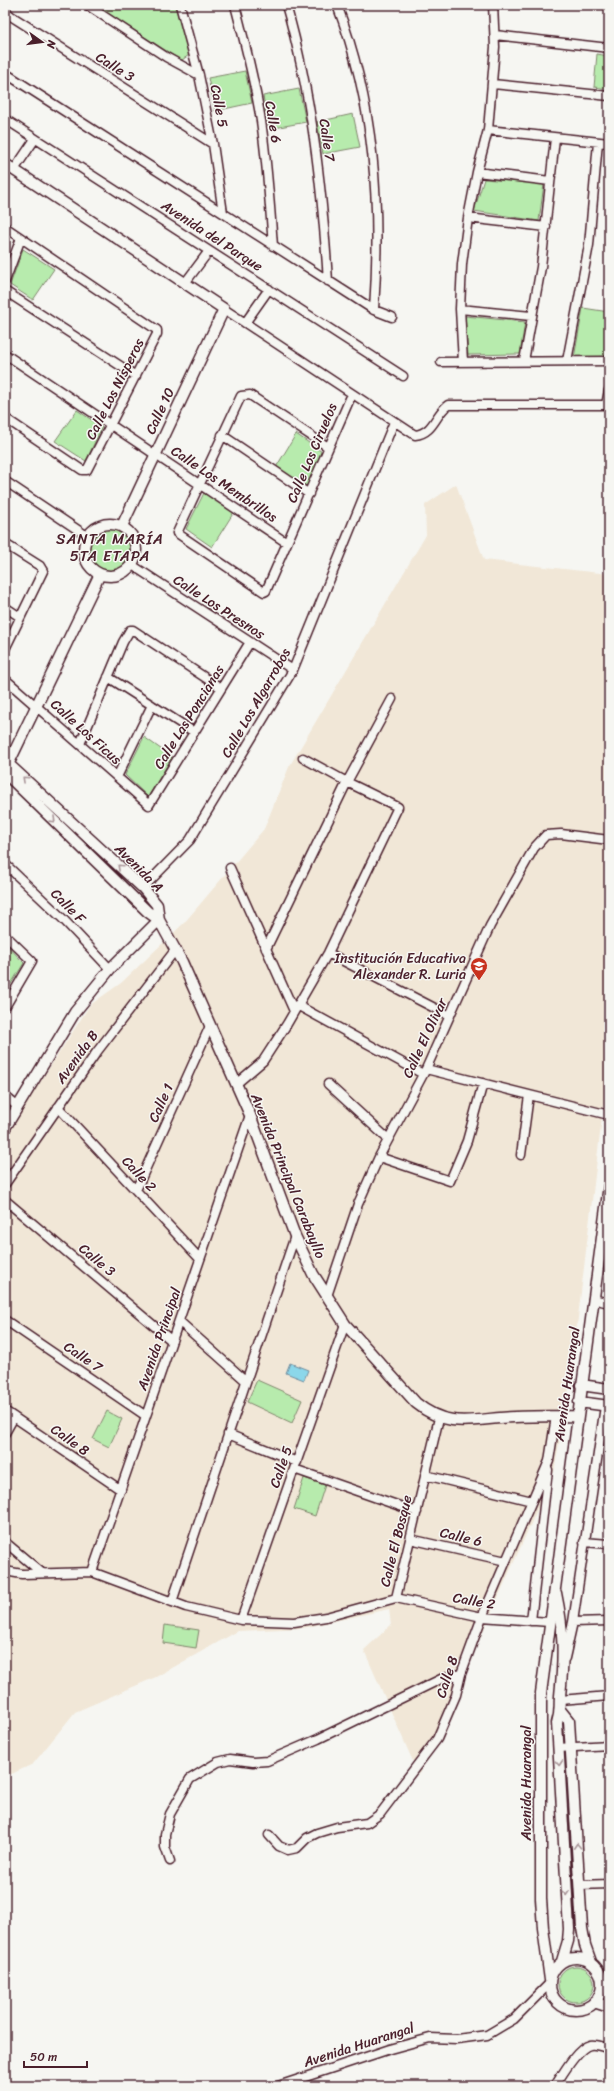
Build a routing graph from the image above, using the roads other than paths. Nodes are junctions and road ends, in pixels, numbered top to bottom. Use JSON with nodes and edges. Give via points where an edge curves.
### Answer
{"nodes":[{"id":1,"x":87,"y":5,"type":"edge"},
{"id":2,"x":180,"y":5,"type":"edge"},
{"id":3,"x":235,"y":5,"type":"edge"},
{"id":4,"x":286,"y":5,"type":"edge"},
{"id":5,"x":337,"y":5,"type":"edge"},
{"id":6,"x":493,"y":5,"type":"edge"},
{"id":7,"x":5,"y":10,"type":"edge"},
{"id":8,"x":495,"y":35,"type":"junction"},
{"id":9,"x":609,"y":48,"type":"edge"},
{"id":10,"x":5,"y":73,"type":"edge"},
{"id":11,"x":199,"y":75,"type":"junction"},
{"id":12,"x":493,"y":84,"type":"junction"},
{"id":13,"x":609,"y":96,"type":"edge"},
{"id":14,"x":5,"y":119,"type":"edge"},
{"id":15,"x":488,"y":130,"type":"junction"},
{"id":16,"x":555,"y":138,"type":"junction"},
{"id":17,"x":35,"y":139,"type":"junction"},
{"id":18,"x":598,"y":142,"type":"junction"},
{"id":19,"x":609,"y":143,"type":"edge"},
{"id":20,"x":213,"y":144,"type":"junction"},
{"id":21,"x":5,"y":164,"type":"edge"},
{"id":22,"x":14,"y":170,"type":"junction"},
{"id":23,"x":477,"y":172,"type":"junction"},
{"id":24,"x":550,"y":181,"type":"junction"},
{"id":25,"x":223,"y":213,"type":"junction"},
{"id":26,"x":468,"y":218,"type":"junction"},
{"id":27,"x":5,"y":227,"type":"edge"},
{"id":28,"x":546,"y":227,"type":"junction"},
{"id":29,"x":21,"y":238,"type":"junction"},
{"id":30,"x":273,"y":246,"type":"junction"},
{"id":31,"x":209,"y":251,"type":"junction"},
{"id":32,"x":5,"y":281,"type":"edge"},
{"id":33,"x":328,"y":281,"type":"junction"},
{"id":34,"x":185,"y":283,"type":"junction"},
{"id":35,"x":269,"y":289,"type":"junction"},
{"id":36,"x":5,"y":291,"type":"edge"},
{"id":37,"x":224,"y":309,"type":"junction"},
{"id":38,"x":460,"y":309,"type":"junction"},
{"id":39,"x":374,"y":310,"type":"junction"},
{"id":40,"x":531,"y":316,"type":"junction"},
{"id":41,"x":392,"y":317,"type":"dead end"},
{"id":42,"x":245,"y":323,"type":"junction"},
{"id":43,"x":5,"y":354,"type":"edge"},
{"id":44,"x":524,"y":361,"type":"junction"},
{"id":45,"x":567,"y":361,"type":"junction"},
{"id":46,"x":609,"y":361,"type":"edge"},
{"id":47,"x":441,"y":362,"type":"dead end"},
{"id":48,"x":463,"y":362,"type":"junction"},
{"id":49,"x":136,"y":376,"type":"junction"},
{"id":50,"x":403,"y":376,"type":"dead end"},
{"id":51,"x":609,"y":390,"type":"edge"},
{"id":52,"x":352,"y":394,"type":"junction"},
{"id":53,"x":608,"y":405,"type":"edge"},
{"id":54,"x":5,"y":418,"type":"edge"},
{"id":55,"x":394,"y":422,"type":"junction"},
{"id":56,"x":112,"y":424,"type":"junction"},
{"id":57,"x":222,"y":435,"type":"junction"},
{"id":58,"x":328,"y":447,"type":"junction"},
{"id":59,"x":156,"y":454,"type":"junction"},
{"id":60,"x":5,"y":481,"type":"edge"},
{"id":61,"x":199,"y":483,"type":"junction"},
{"id":62,"x":309,"y":494,"type":"junction"},
{"id":63,"x":122,"y":526,"type":"junction"},
{"id":64,"x":87,"y":536,"type":"junction"},
{"id":65,"x":288,"y":543,"type":"junction"},
{"id":66,"x":5,"y":544,"type":"edge"},
{"id":67,"x":132,"y":565,"type":"junction"},
{"id":68,"x":100,"y":574,"type":"junction"},
{"id":69,"x":5,"y":607,"type":"edge"},
{"id":70,"x":20,"y":617,"type":"junction"},
{"id":71,"x":250,"y":642,"type":"junction"},
{"id":72,"x":5,"y":649,"type":"edge"},
{"id":73,"x":293,"y":670,"type":"junction"},
{"id":74,"x":108,"y":677,"type":"junction"},
{"id":75,"x":5,"y":679,"type":"edge"},
{"id":76,"x":221,"y":688,"type":"junction"},
{"id":77,"x":392,"y":699,"type":"dead end"},
{"id":78,"x":36,"y":704,"type":"junction"},
{"id":79,"x":152,"y":705,"type":"junction"},
{"id":80,"x":194,"y":732,"type":"junction"},
{"id":81,"x":80,"y":744,"type":"junction"},
{"id":82,"x":15,"y":749,"type":"junction"},
{"id":83,"x":5,"y":754,"type":"edge"},
{"id":84,"x":303,"y":758,"type":"dead end"},
{"id":85,"x":6,"y":767,"type":"edge"},
{"id":86,"x":117,"y":777,"type":"junction"},
{"id":87,"x":347,"y":782,"type":"junction"},
{"id":88,"x":149,"y":805,"type":"joint"},
{"id":89,"x":609,"y":840,"type":"edge"},
{"id":90,"x":5,"y":864,"type":"edge"},
{"id":91,"x":230,"y":868,"type":"dead end"},
{"id":92,"x":143,"y":888,"type":"junction"},
{"id":93,"x":159,"y":920,"type":"junction"},
{"id":94,"x":5,"y":935,"type":"edge"},
{"id":95,"x":176,"y":949,"type":"junction"},
{"id":96,"x":266,"y":949,"type":"junction"},
{"id":97,"x":328,"y":953,"type":"junction"},
{"id":98,"x":110,"y":969,"type":"junction"},
{"id":99,"x":5,"y":1007,"type":"edge"},
{"id":100,"x":296,"y":1008,"type":"junction"},
{"id":101,"x":450,"y":1016,"type":"junction"},
{"id":102,"x":210,"y":1026,"type":"junction"},
{"id":103,"x":425,"y":1071,"type":"junction"},
{"id":104,"x":483,"y":1083,"type":"junction"},
{"id":105,"x":236,"y":1084,"type":"junction"},
{"id":106,"x":328,"y":1084,"type":"dead end"},
{"id":107,"x":529,"y":1095,"type":"junction"},
{"id":108,"x":5,"y":1096,"type":"edge"},
{"id":109,"x":18,"y":1106,"type":"junction"},
{"id":110,"x":58,"y":1107,"type":"junction"},
{"id":111,"x":250,"y":1115,"type":"junction"},
{"id":112,"x":609,"y":1115,"type":"edge"},
{"id":113,"x":5,"y":1128,"type":"edge"},
{"id":114,"x":388,"y":1139,"type":"junction"},
{"id":115,"x":521,"y":1155,"type":"dead end"},
{"id":116,"x":379,"y":1157,"type":"junction"},
{"id":117,"x":5,"y":1184,"type":"edge"},
{"id":118,"x":609,"y":1185,"type":"edge"},
{"id":119,"x":136,"y":1190,"type":"junction"},
{"id":120,"x":5,"y":1200,"type":"edge"},
{"id":121,"x":295,"y":1236,"type":"junction"},
{"id":122,"x":605,"y":1245,"type":"edge"},
{"id":123,"x":200,"y":1259,"type":"junction"},
{"id":124,"x":327,"y":1296,"type":"junction"},
{"id":125,"x":593,"y":1299,"type":"junction"},
{"id":126,"x":609,"y":1303,"type":"edge"},
{"id":127,"x":5,"y":1320,"type":"edge"},
{"id":128,"x":179,"y":1321,"type":"junction"},
{"id":129,"x":345,"y":1324,"type":"junction"},
{"id":130,"x":172,"y":1341,"type":"junction"},
{"id":131,"x":246,"y":1381,"type":"junction"},
{"id":132,"x":581,"y":1385,"type":"junction"},
{"id":133,"x":609,"y":1389,"type":"edge"},
{"id":134,"x":578,"y":1402,"type":"junction"},
{"id":135,"x":607,"y":1406,"type":"edge"},
{"id":136,"x":5,"y":1411,"type":"edge"},
{"id":137,"x":146,"y":1416,"type":"junction"},
{"id":138,"x":556,"y":1416,"type":"junction"},
{"id":139,"x":577,"y":1416,"type":"junction"},
{"id":140,"x":14,"y":1417,"type":"junction"},
{"id":141,"x":439,"y":1418,"type":"junction"},
{"id":142,"x":5,"y":1433,"type":"edge"},
{"id":143,"x":228,"y":1434,"type":"junction"},
{"id":144,"x":549,"y":1461,"type":"junction"},
{"id":145,"x":295,"y":1465,"type":"junction"},
{"id":146,"x":425,"y":1475,"type":"junction"},
{"id":147,"x":121,"y":1490,"type":"junction"},
{"id":148,"x":532,"y":1501,"type":"junction"},
{"id":149,"x":417,"y":1512,"type":"junction"},
{"id":150,"x":410,"y":1539,"type":"junction"},
{"id":151,"x":5,"y":1542,"type":"edge"},
{"id":152,"x":584,"y":1542,"type":"junction"},
{"id":153,"x":609,"y":1544,"type":"edge"},
{"id":154,"x":506,"y":1561,"type":"junction"},
{"id":155,"x":5,"y":1571,"type":"edge"},
{"id":156,"x":92,"y":1572,"type":"junction"},
{"id":157,"x":42,"y":1573,"type":"junction"},
{"id":158,"x":555,"y":1587,"type":"junction"},
{"id":159,"x":396,"y":1598,"type":"junction"},
{"id":160,"x":172,"y":1602,"type":"junction"},
{"id":161,"x":482,"y":1617,"type":"junction"},
{"id":162,"x":241,"y":1620,"type":"junction"},
{"id":163,"x":531,"y":1621,"type":"junction"},
{"id":164,"x":609,"y":1621,"type":"edge"},
{"id":165,"x":549,"y":1622,"type":"junction"},
{"id":166,"x":573,"y":1622,"type":"junction"},
{"id":167,"x":563,"y":1666,"type":"junction"},
{"id":168,"x":461,"y":1674,"type":"junction"},
{"id":169,"x":609,"y":1696,"type":"edge"},
{"id":170,"x":560,"y":1700,"type":"junction"},
{"id":171,"x":561,"y":1711,"type":"junction"},
{"id":172,"x":609,"y":1745,"type":"edge"},
{"id":173,"x":558,"y":1748,"type":"junction"},
{"id":174,"x":571,"y":1748,"type":"junction"},
{"id":175,"x":269,"y":1835,"type":"dead end"},
{"id":176,"x":170,"y":1861,"type":"dead end"},
{"id":177,"x":609,"y":1884,"type":"edge"},
{"id":178,"x":579,"y":1885,"type":"junction"},
{"id":179,"x":562,"y":1961,"type":"junction"},
{"id":180,"x":591,"y":1962,"type":"junction"},
{"id":181,"x":550,"y":1982,"type":"junction"},
{"id":182,"x":606,"y":1984,"type":"edge"},
{"id":183,"x":594,"y":2002,"type":"junction"},
{"id":184,"x":609,"y":2007,"type":"edge"},
{"id":185,"x":609,"y":2049,"type":"edge"},
{"id":186,"x":278,"y":2086,"type":"edge"},
{"id":187,"x":555,"y":2086,"type":"edge"}],
"edges":[{"from":1,"to":11,"type":"street","via":[[166,57]]},
{"from":2,"to":11,"type":"street","name":"Calle 5"},
{"from":3,"to":30,"type":"street","name":"Calle 6","via":[[261,121],[269,183]]},
{"from":4,"to":33,"type":"street","name":"Calle 7","via":[[310,110],[322,195]]},
{"from":5,"to":39,"type":"street","via":[[359,76],[371,134],[377,192],[378,251]]},
{"from":6,"to":8,"type":"street"},
{"from":7,"to":20,"type":"street","name":"Calle 3"},
{"from":8,"to":9,"type":"street"},
{"from":8,"to":12,"type":"street"},
{"from":10,"to":25,"type":"street"},
{"from":11,"to":20,"type":"street","name":"Calle 5"},
{"from":12,"to":13,"type":"street"},
{"from":12,"to":15,"type":"street"},
{"from":14,"to":17,"type":"street","name":"Avenida del Parque"},
{"from":15,"to":16,"type":"street"},
{"from":15,"to":23,"type":"street"},
{"from":16,"to":18,"type":"street"},
{"from":16,"to":24,"type":"street"},
{"from":17,"to":22,"type":"street"},
{"from":17,"to":31,"type":"street","name":"Avenida del Parque"},
{"from":18,"to":19,"type":"street"},
{"from":18,"to":45,"type":"street","via":[[589,245]]},
{"from":20,"to":25,"type":"street","name":"Calle 5"},
{"from":21,"to":22,"type":"street"},
{"from":22,"to":34,"type":"street"},
{"from":23,"to":24,"type":"street"},
{"from":23,"to":26,"type":"street"},
{"from":24,"to":28,"type":"street"},
{"from":25,"to":30,"type":"street"},
{"from":26,"to":28,"type":"street"},
{"from":26,"to":38,"type":"street"},
{"from":27,"to":29,"type":"street","name":"Calle Los Nísperos"},
{"from":28,"to":40,"type":"street"},
{"from":29,"to":32,"type":"street"},
{"from":29,"to":49,"type":"street","name":"Calle Los Nísperos","via":[[157,330]]},
{"from":30,"to":33,"type":"street"},
{"from":31,"to":34,"type":"street"},
{"from":31,"to":35,"type":"street","name":"Avenida del Parque"},
{"from":33,"to":39,"type":"street"},
{"from":34,"to":37,"type":"street"},
{"from":35,"to":42,"type":"street"},
{"from":35,"to":50,"type":"street","name":"Avenida del Parque"},
{"from":36,"to":49,"type":"street"},
{"from":37,"to":42,"type":"street"},
{"from":37,"to":59,"type":"street","name":"Calle 10"},
{"from":38,"to":40,"type":"street"},
{"from":38,"to":48,"type":"street"},
{"from":39,"to":41,"type":"street"},
{"from":40,"to":44,"type":"street"},
{"from":42,"to":52,"type":"street"},
{"from":43,"to":56,"type":"street","name":"Calle Los Membrillos"},
{"from":44,"to":45,"type":"street"},
{"from":44,"to":48,"type":"street"},
{"from":45,"to":46,"type":"street"},
{"from":47,"to":48,"type":"street"},
{"from":49,"to":56,"type":"street","name":"Calle Los Nísperos"},
{"from":51,"to":53,"type":"street"},
{"from":52,"to":55,"type":"street"},
{"from":52,"to":58,"type":"street","name":"Calle Los Ciruelos"},
{"from":53,"to":55,"type":"street","via":[[448,405],[441,410],[431,428],[415,435]]},
{"from":54,"to":56,"type":"street","name":"Calle Los Nísperos","via":[[85,471]]},
{"from":55,"to":73,"type":"street","name":"Calle Los Algarrobos"},
{"from":56,"to":59,"type":"street","name":"Calle Los Membrillos"},
{"from":57,"to":58,"type":"street","via":[[241,396],[250,395]]},
{"from":57,"to":61,"type":"street"},
{"from":57,"to":62,"type":"street"},
{"from":58,"to":62,"type":"street","name":"Calle Los Ciruelos"},
{"from":59,"to":61,"type":"street","name":"Calle Los Membrillos"},
{"from":59,"to":63,"type":"street","name":"Calle 10"},
{"from":60,"to":64,"type":"street"},
{"from":61,"to":65,"type":"street","name":"Calle Los Membrillos"},
{"from":61,"to":65,"type":"street","name":"Calle Los Ciruelos","via":[[177,530],[178,534],[264,592]]},
{"from":62,"to":65,"type":"street","name":"Calle Los Ciruelos"},
{"from":63,"to":64,"type":"street","via":[[106,523],[92,530]]},
{"from":63,"to":67,"type":"street","via":[[129,531],[135,543],[136,557]]},
{"from":64,"to":68,"type":"street","via":[[84,544],[85,558],[92,570]]},
{"from":66,"to":70,"type":"street","via":[[43,570]]},
{"from":67,"to":68,"type":"street","via":[[118,575]]},
{"from":67,"to":71,"type":"street","name":"Calle Los Presnos"},
{"from":68,"to":78,"type":"street"},
{"from":69,"to":70,"type":"street"},
{"from":70,"to":72,"type":"street"},
{"from":71,"to":73,"type":"street","name":"Calle Los Presnos"},
{"from":71,"to":76,"type":"street","name":"Calle Las Poncianas"},
{"from":73,"to":92,"type":"street","name":"Calle Los Algarrobos","via":[[190,840]]},
{"from":74,"to":76,"type":"street","via":[[127,633],[134,630]]},
{"from":74,"to":79,"type":"street"},
{"from":74,"to":81,"type":"street"},
{"from":75,"to":78,"type":"street","name":"Calle Los Ficus"},
{"from":76,"to":80,"type":"street","name":"Calle Las Poncianas"},
{"from":77,"to":87,"type":"street"},
{"from":78,"to":81,"type":"street","name":"Calle Los Ficus"},
{"from":78,"to":82,"type":"street"},
{"from":79,"to":80,"type":"street"},
{"from":79,"to":86,"type":"street"},
{"from":80,"to":88,"type":"street","name":"Calle Las Poncianas"},
{"from":81,"to":86,"type":"street","name":"Calle Los Ficus"},
{"from":82,"to":83,"type":"street"},
{"from":82,"to":85,"type":"street"},
{"from":84,"to":87,"type":"street"},
{"from":92,"to":85,"type":"street","name":"Avenida A","one_way":true},
{"from":85,"to":93,"type":"street","name":"Avenida A","one_way":true},
{"from":86,"to":88,"type":"street","name":"Calle Los Ficus"},
{"from":87,"to":96,"type":"street"},
{"from":87,"to":97,"type":"street","via":[[398,806]]},
{"from":89,"to":101,"type":"street","name":"Calle El Olivar","via":[[561,834],[546,835],[534,848],[490,926]]},
{"from":90,"to":98,"type":"street","name":"Calle F","via":[[63,919]]},
{"from":91,"to":96,"type":"street"},
{"from":92,"to":93,"type":"street","name":"Avenida A","via":[[157,906]]},
{"from":93,"to":95,"type":"street","name":"Avenida Principal Carabayllo"},
{"from":93,"to":98,"type":"street","name":"Avenida B"},
{"from":94,"to":99,"type":"street","via":[[32,961]]},
{"from":95,"to":102,"type":"street","name":"Avenida Principal Carabayllo"},
{"from":95,"to":110,"type":"street","name":"Avenida B"},
{"from":96,"to":100,"type":"street"},
{"from":97,"to":100,"type":"street"},
{"from":97,"to":101,"type":"street"},
{"from":98,"to":109,"type":"street","name":"Avenida B","via":[[75,1012]]},
{"from":100,"to":103,"type":"street"},
{"from":100,"to":105,"type":"street","via":[[263,1061]]},
{"from":101,"to":103,"type":"street","name":"Calle El Olivar"},
{"from":102,"to":105,"type":"street","name":"Avenida Principal Carabayllo"},
{"from":102,"to":119,"type":"street","name":"Calle 1"},
{"from":103,"to":104,"type":"street"},
{"from":103,"to":114,"type":"street","name":"Calle El Olivar"},
{"from":104,"to":107,"type":"street"},
{"from":104,"to":116,"type":"street","via":[[467,1141],[450,1181]]},
{"from":105,"to":111,"type":"street","name":"Avenida Principal Carabayllo"},
{"from":106,"to":114,"type":"street"},
{"from":107,"to":112,"type":"street"},
{"from":107,"to":115,"type":"street"},
{"from":108,"to":109,"type":"street"},
{"from":109,"to":113,"type":"street","name":"Avenida B"},
{"from":110,"to":117,"type":"street","name":"Avenida B"},
{"from":110,"to":119,"type":"street","name":"Calle 2"},
{"from":111,"to":121,"type":"street","name":"Avenida Principal Carabayllo"},
{"from":111,"to":123,"type":"street","name":"Avenida Principal"},
{"from":114,"to":116,"type":"street","name":"Calle El Olivar"},
{"from":116,"to":124,"type":"street","name":"Calle El Olivar","via":[[358,1204]]},
{"from":118,"to":122,"type":"street","name":"Avenida Huarangal"},
{"from":119,"to":123,"type":"street","name":"Calle 2"},
{"from":120,"to":130,"type":"street","name":"Calle 3"},
{"from":121,"to":124,"type":"street","name":"Avenida Principal Carabayllo","via":[[312,1274]]},
{"from":121,"to":131,"type":"street"},
{"from":122,"to":125,"type":"street","name":"Avenida Huarangal"},
{"from":123,"to":128,"type":"street","name":"Avenida Principal"},
{"from":124,"to":129,"type":"street","name":"Avenida Principal Carabayllo"},
{"from":125,"to":126,"type":"street"},
{"from":125,"to":132,"type":"street","name":"Avenida Huarangal"},
{"from":127,"to":137,"type":"street","name":"Calle 7"},
{"from":128,"to":130,"type":"street","name":"Avenida Principal"},
{"from":128,"to":131,"type":"street"},
{"from":129,"to":141,"type":"street","name":"Avenida Principal Carabayllo","via":[[416,1403]]},
{"from":129,"to":145,"type":"street","name":"Calle 5"},
{"from":130,"to":137,"type":"street","name":"Avenida Principal"},
{"from":131,"to":143,"type":"street"},
{"from":132,"to":133,"type":"street"},
{"from":132,"to":134,"type":"street","name":"Avenida Huarangal"},
{"from":134,"to":135,"type":"street"},
{"from":134,"to":139,"type":"street","name":"Avenida Huarangal"},
{"from":135,"to":152,"type":"street"},
{"from":136,"to":140,"type":"street","name":"Calle 8"},
{"from":137,"to":147,"type":"street","name":"Avenida Principal"},
{"from":138,"to":139,"type":"street","name":"Avenida Principal Carabayllo"},
{"from":138,"to":141,"type":"street","name":"Avenida Principal Carabayllo","via":[[465,1422]]},
{"from":138,"to":144,"type":"street","name":"Calle 8"},
{"from":139,"to":158,"type":"street","name":"Avenida Huarangal"},
{"from":140,"to":142,"type":"street"},
{"from":140,"to":147,"type":"street","name":"Calle 8"},
{"from":141,"to":146,"type":"street","name":"Calle El Bosque"},
{"from":143,"to":145,"type":"street"},
{"from":143,"to":160,"type":"street"},
{"from":144,"to":148,"type":"street","name":"Calle 8"},
{"from":144,"to":163,"type":"street"},
{"from":145,"to":149,"type":"street"},
{"from":145,"to":162,"type":"street","name":"Calle 5"},
{"from":146,"to":148,"type":"street"},
{"from":146,"to":149,"type":"street","name":"Calle El Bosque"},
{"from":147,"to":156,"type":"street","name":"Avenida Principal"},
{"from":148,"to":154,"type":"street","name":"Calle 8"},
{"from":149,"to":150,"type":"street","name":"Calle El Bosque"},
{"from":150,"to":154,"type":"street","name":"Calle 6"},
{"from":150,"to":159,"type":"street","name":"Calle El Bosque"},
{"from":151,"to":157,"type":"street"},
{"from":152,"to":153,"type":"street"},
{"from":152,"to":166,"type":"street"},
{"from":154,"to":161,"type":"street","name":"Calle 8"},
{"from":155,"to":157,"type":"street","via":[[22,1574]]},
{"from":156,"to":157,"type":"street"},
{"from":156,"to":160,"type":"street","name":"Calle El Bosque"},
{"from":158,"to":165,"type":"street","name":"Avenida Huarangal"},
{"from":158,"to":167,"type":"street","name":"Avenida Huarangal","via":[[563,1627]]},
{"from":159,"to":161,"type":"street","name":"Calle 2"},
{"from":159,"to":162,"type":"street","name":"Calle El Bosque","via":[[301,1621]]},
{"from":160,"to":162,"type":"street","name":"Calle El Bosque"},
{"from":161,"to":163,"type":"street","name":"Calle 2"},
{"from":161,"to":168,"type":"street","name":"Calle 8"},
{"from":163,"to":165,"type":"street","name":"Calle 2"},
{"from":164,"to":166,"type":"street"},
{"from":165,"to":181,"type":"street","name":"Avenida Huarangal","via":[[540,1693],[540,1858],[542,1928]]},
{"from":166,"to":167,"type":"street"},
{"from":167,"to":170,"type":"street","name":"Avenida Huarangal"},
{"from":168,"to":175,"type":"street","name":"Calle 8","via":[[456,1695],[437,1739],[380,1814],[367,1823],[317,1833],[297,1848],[288,1850],[279,1846]]},
{"from":168,"to":176,"type":"street","via":[[443,1678],[267,1761],[230,1759],[218,1762],[190,1779],[170,1814],[165,1834],[165,1847]]},
{"from":169,"to":170,"type":"street"},
{"from":170,"to":171,"type":"street","name":"Avenida Huarangal"},
{"from":171,"to":173,"type":"street","name":"Avenida Huarangal","via":[[557,1723]]},
{"from":171,"to":174,"type":"street","name":"Avenida Huarangal","via":[[569,1721]]},
{"from":172,"to":174,"type":"street"},
{"from":173,"to":174,"type":"street"},
{"from":173,"to":179,"type":"street","name":"Avenida Huarangal","one_way":true,"via":[[569,1929]]},
{"from":178,"to":174,"type":"street","name":"Avenida Huarangal","one_way":true},
{"from":177,"to":178,"type":"street"},
{"from":178,"to":180,"type":"street","name":"Avenida Huarangal","via":[[582,1928]]},
{"from":179,"to":180,"type":"street","via":[[577,1958]]},
{"from":179,"to":181,"type":"street","via":[[556,1966]]},
{"from":180,"to":182,"type":"street"},
{"from":181,"to":183,"type":"street","via":[[557,2002],[569,2009],[582,2009]]},
{"from":181,"to":186,"type":"street","name":"Avenida Huarangal","via":[[514,2019],[487,2035],[420,2040]]},
{"from":182,"to":183,"type":"street"},
{"from":183,"to":184,"type":"street"},
{"from":185,"to":187,"type":"street","via":[[590,2045],[581,2049]]}]}
